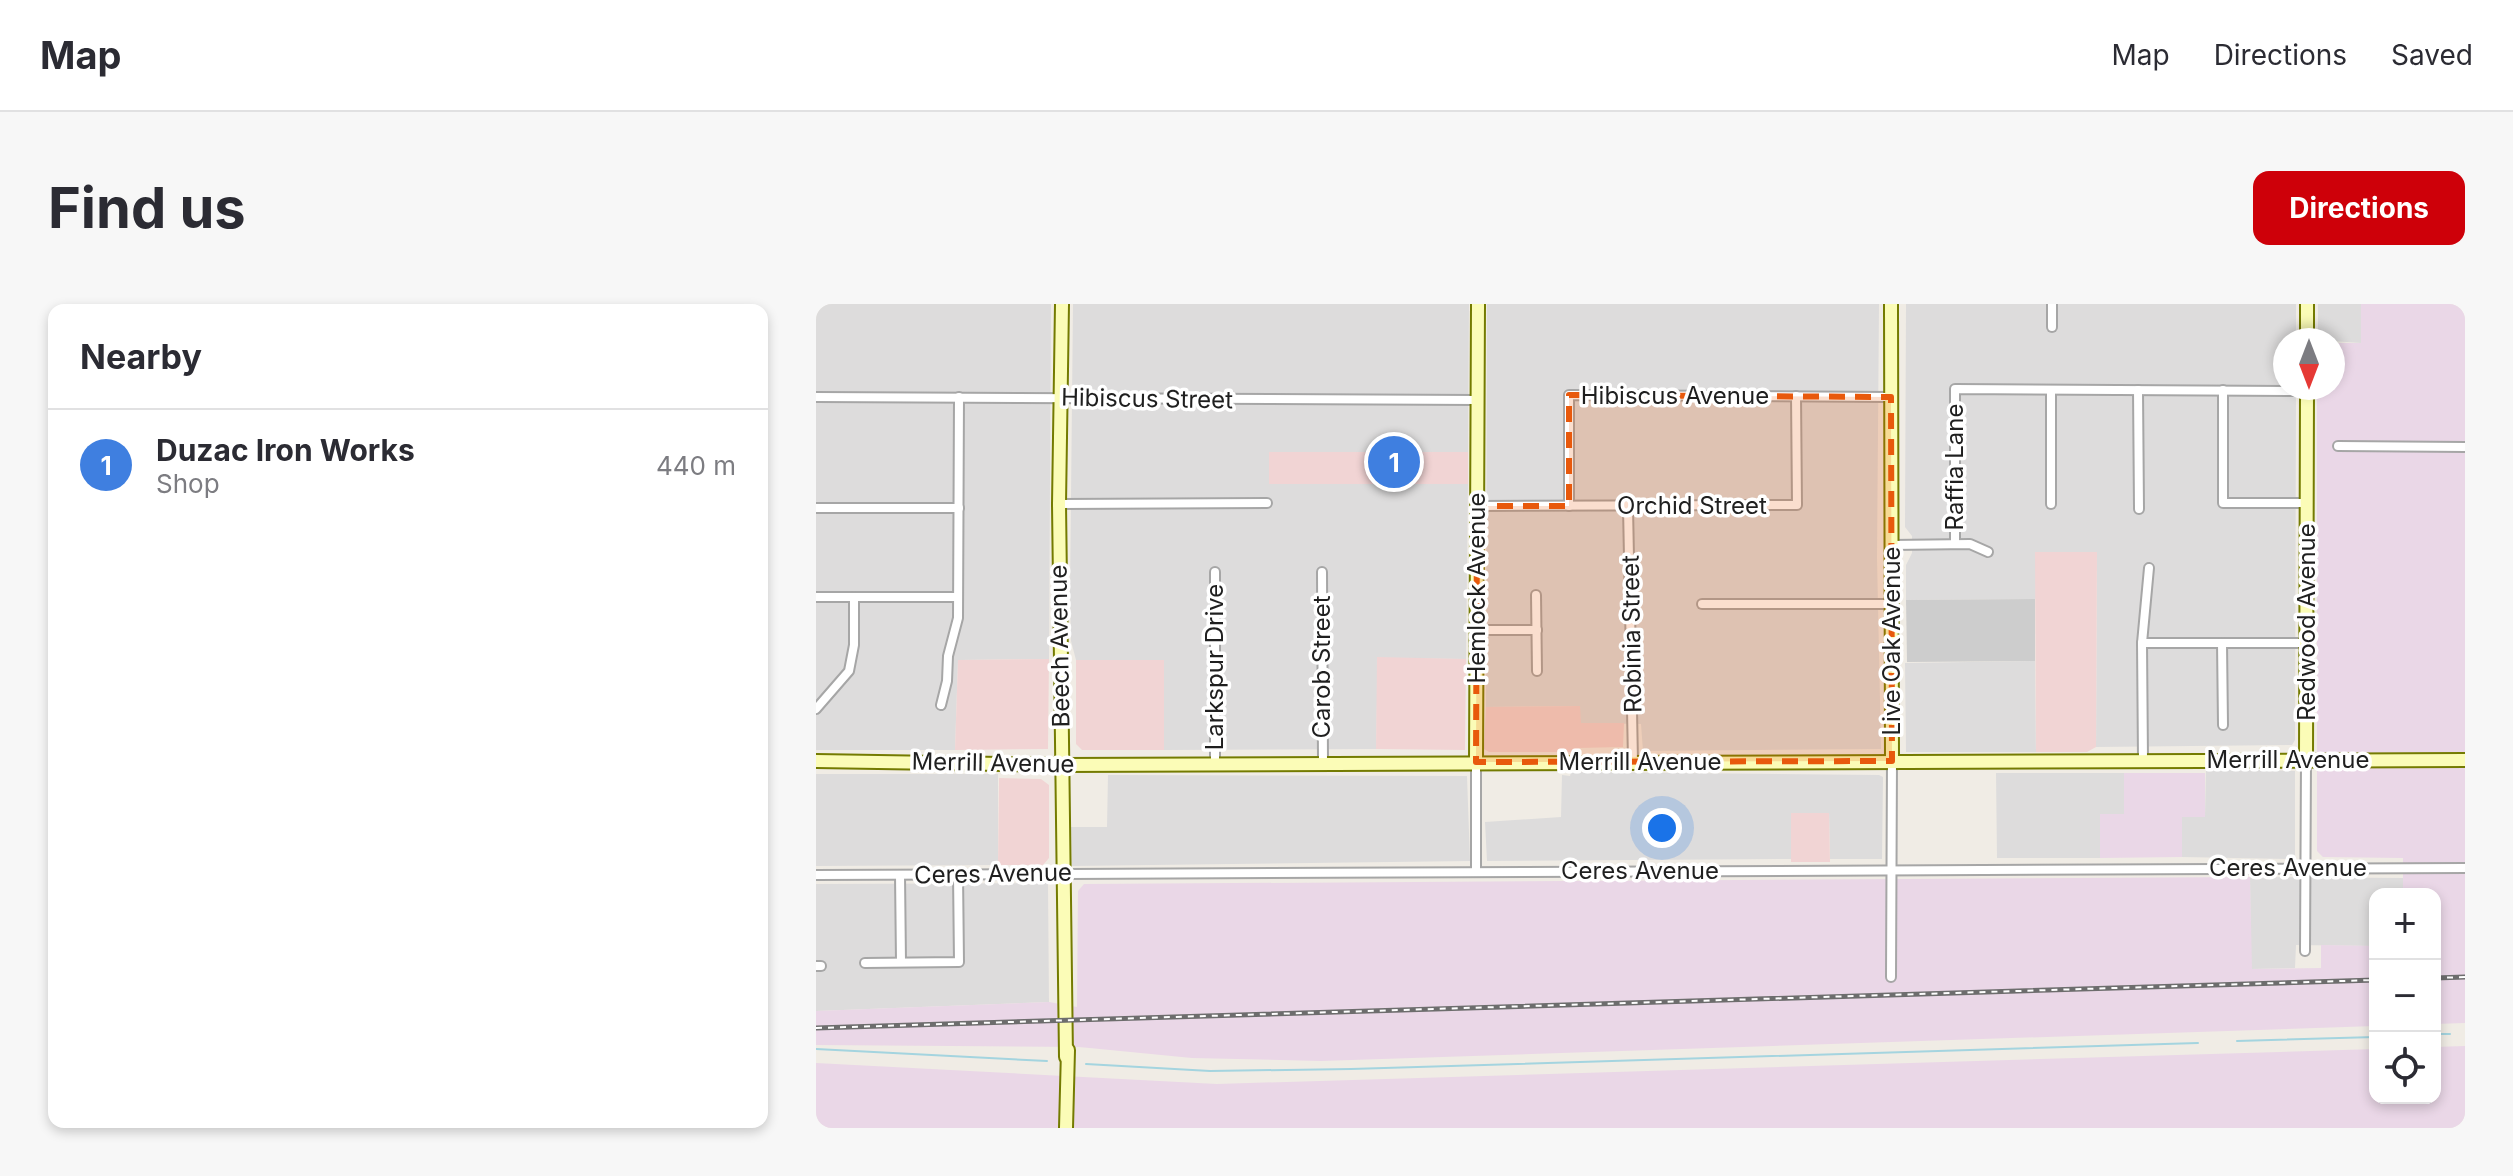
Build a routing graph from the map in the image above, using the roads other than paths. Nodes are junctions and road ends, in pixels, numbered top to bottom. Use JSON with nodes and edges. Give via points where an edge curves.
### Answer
{"nodes":[{"id":1,"x":1062,"y":304,"type":"edge"},
{"id":2,"x":1478,"y":304,"type":"edge"},
{"id":3,"x":1891,"y":304,"type":"edge"},
{"id":4,"x":2052,"y":304,"type":"edge"},
{"id":5,"x":2307,"y":304,"type":"edge"},
{"id":6,"x":2052,"y":327,"type":"dead end"},
{"id":7,"x":2307,"y":328,"type":"edge"},
{"id":8,"x":2273,"y":389,"type":"edge"},
{"id":9,"x":2051,"y":390,"type":"junction"},
{"id":10,"x":2138,"y":390,"type":"junction"},
{"id":11,"x":2223,"y":390,"type":"junction"},
{"id":12,"x":1796,"y":396,"type":"junction"},
{"id":13,"x":816,"y":397,"type":"edge"},
{"id":14,"x":959,"y":397,"type":"junction"},
{"id":15,"x":1891,"y":397,"type":"junction"},
{"id":16,"x":1061,"y":400,"type":"junction"},
{"id":17,"x":1477,"y":400,"type":"junction"},
{"id":18,"x":2307,"y":400,"type":"edge"},
{"id":19,"x":2338,"y":446,"type":"dead end"},
{"id":20,"x":2465,"y":447,"type":"edge"},
{"id":21,"x":1267,"y":503,"type":"dead end"},
{"id":22,"x":2307,"y":503,"type":"junction"},
{"id":23,"x":1059,"y":504,"type":"junction"},
{"id":24,"x":2051,"y":504,"type":"dead end"},
{"id":25,"x":1477,"y":506,"type":"junction"},
{"id":26,"x":1569,"y":506,"type":"junction"},
{"id":27,"x":1628,"y":507,"type":"junction"},
{"id":28,"x":816,"y":508,"type":"edge"},
{"id":29,"x":959,"y":508,"type":"junction"},
{"id":30,"x":2139,"y":509,"type":"dead end"},
{"id":31,"x":1955,"y":544,"type":"junction"},
{"id":32,"x":1892,"y":545,"type":"junction"},
{"id":33,"x":1988,"y":552,"type":"dead end"},
{"id":34,"x":2149,"y":568,"type":"dead end"},
{"id":35,"x":1215,"y":572,"type":"dead end"},
{"id":36,"x":1322,"y":572,"type":"dead end"},
{"id":37,"x":1536,"y":595,"type":"dead end"},
{"id":38,"x":816,"y":597,"type":"edge"},
{"id":39,"x":854,"y":597,"type":"junction"},
{"id":40,"x":958,"y":597,"type":"junction"},
{"id":41,"x":1702,"y":604,"type":"dead end"},
{"id":42,"x":1891,"y":604,"type":"junction"},
{"id":43,"x":1477,"y":630,"type":"junction"},
{"id":44,"x":1537,"y":630,"type":"junction"},
{"id":45,"x":2142,"y":643,"type":"junction"},
{"id":46,"x":2222,"y":643,"type":"junction"},
{"id":47,"x":2307,"y":643,"type":"junction"},
{"id":48,"x":1537,"y":671,"type":"dead end"},
{"id":49,"x":941,"y":705,"type":"dead end"},
{"id":50,"x":816,"y":709,"type":"edge"},
{"id":51,"x":2223,"y":725,"type":"dead end"},
{"id":52,"x":2143,"y":760,"type":"junction"},
{"id":53,"x":2465,"y":760,"type":"edge"},
{"id":54,"x":816,"y":761,"type":"edge"},
{"id":55,"x":1633,"y":761,"type":"junction"},
{"id":56,"x":1892,"y":761,"type":"junction"},
{"id":57,"x":2306,"y":761,"type":"junction"},
{"id":58,"x":1323,"y":762,"type":"junction"},
{"id":59,"x":1476,"y":762,"type":"junction"},
{"id":60,"x":1215,"y":763,"type":"junction"},
{"id":61,"x":1062,"y":765,"type":"junction"},
{"id":62,"x":2305,"y":868,"type":"junction"},
{"id":63,"x":2465,"y":868,"type":"edge"},
{"id":64,"x":1891,"y":870,"type":"junction"},
{"id":65,"x":1476,"y":872,"type":"junction"},
{"id":66,"x":1062,"y":873,"type":"junction"},
{"id":67,"x":958,"y":874,"type":"junction"},
{"id":68,"x":816,"y":875,"type":"edge"},
{"id":69,"x":900,"y":875,"type":"junction"},
{"id":70,"x":2305,"y":951,"type":"dead end"},
{"id":71,"x":901,"y":962,"type":"junction"},
{"id":72,"x":865,"y":963,"type":"dead end"},
{"id":73,"x":1891,"y":977,"type":"dead end"},
{"id":74,"x":1066,"y":1128,"type":"edge"}],
"edges":[{"from":1,"to":16,"type":"main road","name":"Beech Avenue"},
{"from":2,"to":17,"type":"main road","name":"Hemlock Avenue"},
{"from":3,"to":15,"type":"main road","name":"Live Oak Avenue"},
{"from":4,"to":6,"type":"street"},
{"from":5,"to":7,"type":"main road"},
{"from":8,"to":11,"type":"street"},
{"from":9,"to":10,"type":"street"},
{"from":9,"to":24,"type":"street"},
{"from":9,"to":31,"type":"street","name":"Raffia Lane","via":[[1955,389]]},
{"from":10,"to":11,"type":"street"},
{"from":10,"to":30,"type":"street"},
{"from":11,"to":22,"type":"street","via":[[2223,503]]},
{"from":12,"to":15,"type":"street","name":"Hibiscus Avenue"},
{"from":12,"to":26,"type":"street","name":"Hibiscus Avenue","via":[[1569,395]]},
{"from":12,"to":27,"type":"street","name":"Orchid Street","via":[[1797,505]]},
{"from":13,"to":14,"type":"street","name":"Hibiscus Street"},
{"from":14,"to":16,"type":"street","name":"Hibiscus Street"},
{"from":14,"to":29,"type":"street"},
{"from":15,"to":32,"type":"main road","name":"Live Oak Avenue"},
{"from":16,"to":17,"type":"street","name":"Hibiscus Street"},
{"from":16,"to":23,"type":"main road","name":"Beech Avenue"},
{"from":17,"to":25,"type":"main road","name":"Hemlock Avenue"},
{"from":18,"to":22,"type":"main road","name":"Redwood Avenue"},
{"from":19,"to":20,"type":"street"},
{"from":21,"to":23,"type":"street"},
{"from":22,"to":47,"type":"main road","name":"Redwood Avenue"},
{"from":23,"to":61,"type":"main road","name":"Beech Avenue"},
{"from":25,"to":26,"type":"street","name":"Orchid Street"},
{"from":25,"to":43,"type":"main road","name":"Hemlock Avenue"},
{"from":26,"to":27,"type":"street","name":"Orchid Street"},
{"from":27,"to":55,"type":"street","name":"Robinia Street"},
{"from":28,"to":29,"type":"street"},
{"from":29,"to":40,"type":"street"},
{"from":31,"to":32,"type":"street"},
{"from":31,"to":33,"type":"street"},
{"from":32,"to":42,"type":"main road","name":"Live Oak Avenue"},
{"from":34,"to":45,"type":"street"},
{"from":35,"to":60,"type":"street","name":"Larkspur Drive"},
{"from":36,"to":58,"type":"street","name":"Carob Street"},
{"from":37,"to":44,"type":"street"},
{"from":38,"to":39,"type":"street"},
{"from":39,"to":40,"type":"street"},
{"from":39,"to":50,"type":"street","via":[[849,671]]},
{"from":40,"to":49,"type":"street"},
{"from":41,"to":42,"type":"street"},
{"from":42,"to":56,"type":"main road","name":"Live Oak Avenue"},
{"from":43,"to":44,"type":"street"},
{"from":43,"to":59,"type":"main road","name":"Hemlock Avenue"},
{"from":44,"to":48,"type":"street"},
{"from":45,"to":46,"type":"street"},
{"from":45,"to":52,"type":"street"},
{"from":46,"to":47,"type":"street"},
{"from":46,"to":51,"type":"street"},
{"from":47,"to":57,"type":"main road","name":"Redwood Avenue"},
{"from":52,"to":56,"type":"main road","name":"Merrill Avenue"},
{"from":52,"to":57,"type":"main road","name":"Merrill Avenue"},
{"from":53,"to":57,"type":"main road","name":"Merrill Avenue"},
{"from":54,"to":61,"type":"main road","name":"Merrill Avenue"},
{"from":55,"to":56,"type":"main road","name":"Merrill Avenue"},
{"from":55,"to":59,"type":"main road","name":"Merrill Avenue"},
{"from":56,"to":64,"type":"street","name":"Live Oak Avenue"},
{"from":57,"to":62,"type":"street","name":"Redwood Avenue"},
{"from":58,"to":59,"type":"main road","name":"Merrill Avenue"},
{"from":58,"to":60,"type":"main road","name":"Merrill Avenue"},
{"from":59,"to":65,"type":"street","name":"Hemlock Avenue"},
{"from":60,"to":61,"type":"main road","name":"Merrill Avenue"},
{"from":61,"to":66,"type":"main road","name":"Beech Avenue"},
{"from":62,"to":63,"type":"street","name":"Ceres Avenue"},
{"from":62,"to":64,"type":"street","name":"Ceres Avenue"},
{"from":62,"to":70,"type":"street","name":"Redwood Avenue"},
{"from":64,"to":65,"type":"street","name":"Ceres Avenue"},
{"from":64,"to":73,"type":"street","name":"Live Oak Avenue"},
{"from":65,"to":66,"type":"street","name":"Ceres Avenue"},
{"from":66,"to":67,"type":"street","name":"Ceres Avenue"},
{"from":66,"to":74,"type":"main road","name":"Beech Avenue"},
{"from":67,"to":69,"type":"street","name":"Ceres Avenue"},
{"from":67,"to":71,"type":"street","via":[[959,962]]},
{"from":68,"to":69,"type":"street","name":"Ceres Avenue"},
{"from":69,"to":71,"type":"street"},
{"from":71,"to":72,"type":"street"}]}
